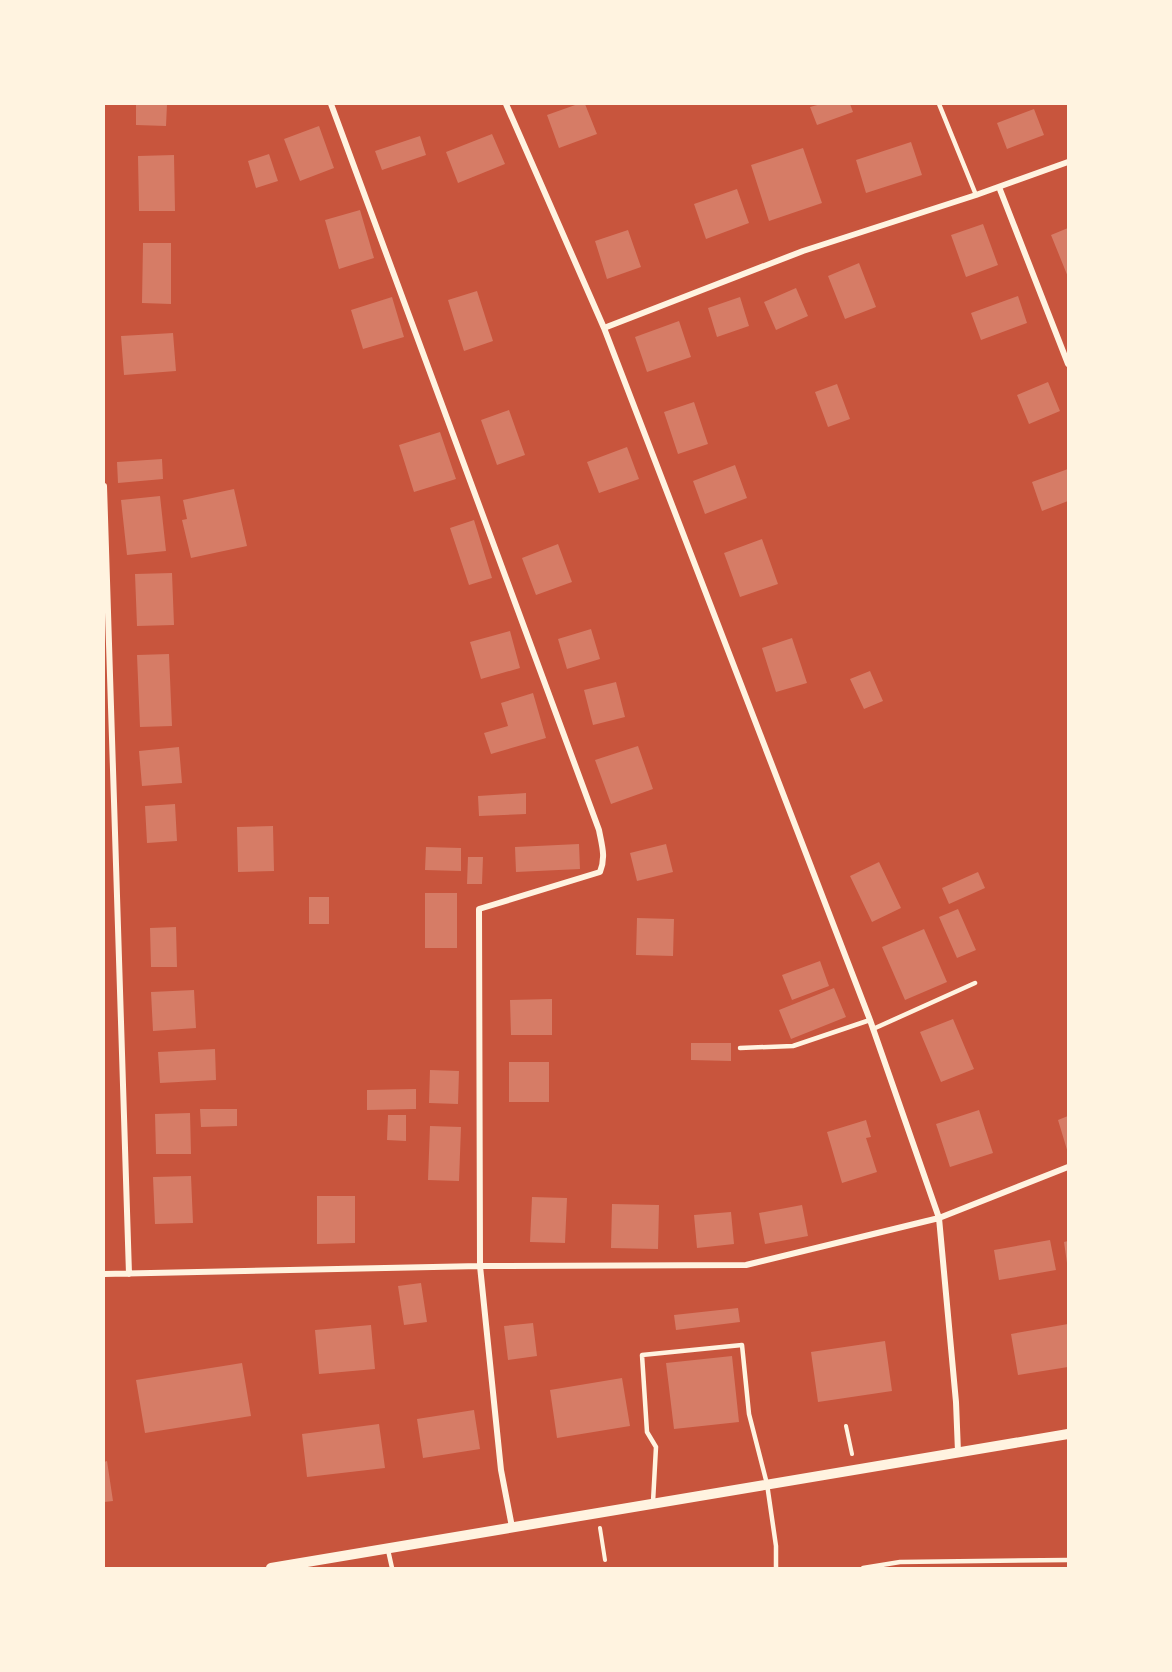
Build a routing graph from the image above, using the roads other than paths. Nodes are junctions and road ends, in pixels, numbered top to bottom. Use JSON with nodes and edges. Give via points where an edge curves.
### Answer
{"nodes":[{"id":1,"x":331,"y":104,"type":"edge"},
{"id":2,"x":506,"y":104,"type":"edge"},
{"id":3,"x":939,"y":104,"type":"edge"},
{"id":4,"x":1068,"y":162,"type":"edge"},
{"id":5,"x":999,"y":187,"type":"junction"},
{"id":6,"x":976,"y":195,"type":"junction"},
{"id":7,"x":604,"y":328,"type":"junction"},
{"id":8,"x":1068,"y":364,"type":"edge"},
{"id":9,"x":104,"y":486,"type":"edge"},
{"id":10,"x":975,"y":983,"type":"dead end"},
{"id":11,"x":870,"y":1020,"type":"junction"},
{"id":12,"x":873,"y":1029,"type":"junction"},
{"id":13,"x":740,"y":1048,"type":"dead end"},
{"id":14,"x":1068,"y":1167,"type":"edge"},
{"id":15,"x":939,"y":1218,"type":"junction"},
{"id":16,"x":480,"y":1266,"type":"junction"},
{"id":17,"x":104,"y":1274,"type":"edge"},
{"id":18,"x":129,"y":1274,"type":"junction"},
{"id":19,"x":1068,"y":1434,"type":"edge"},
{"id":20,"x":958,"y":1452,"type":"junction"},
{"id":21,"x":767,"y":1484,"type":"junction"},
{"id":22,"x":653,"y":1503,"type":"junction"},
{"id":23,"x":512,"y":1527,"type":"junction"},
{"id":24,"x":388,"y":1550,"type":"junction"},
{"id":25,"x":1068,"y":1560,"type":"edge"},
{"id":26,"x":271,"y":1569,"type":"edge"},
{"id":27,"x":392,"y":1569,"type":"edge"},
{"id":28,"x":776,"y":1569,"type":"edge"},
{"id":29,"x":863,"y":1569,"type":"edge"}],
"edges":[{"from":1,"to":16,"type":"street","via":[[604,852],[600,872],[479,909]]},
{"from":2,"to":7,"type":"street"},
{"from":3,"to":6,"type":"lane"},
{"from":4,"to":5,"type":"street"},
{"from":5,"to":6,"type":"street"},
{"from":5,"to":8,"type":"street"},
{"from":6,"to":7,"type":"street","via":[[803,251]]},
{"from":7,"to":11,"type":"street"},
{"from":9,"to":18,"type":"street"},
{"from":10,"to":12,"type":"lane"},
{"from":11,"to":12,"type":"street"},
{"from":11,"to":13,"type":"lane","via":[[793,1046]]},
{"from":12,"to":15,"type":"street"},
{"from":14,"to":15,"type":"street"},
{"from":15,"to":16,"type":"street","via":[[746,1264]]},
{"from":15,"to":20,"type":"street"},
{"from":16,"to":18,"type":"street"},
{"from":16,"to":23,"type":"street","via":[[501,1470]]},
{"from":17,"to":18,"type":"street"},
{"from":19,"to":20,"type":"street"},
{"from":20,"to":21,"type":"street"},
{"from":21,"to":22,"type":"street"},
{"from":21,"to":22,"type":"lane","via":[[749,1414],[742,1345],[642,1355],[647,1432],[656,1447]]},
{"from":21,"to":28,"type":"lane"},
{"from":22,"to":23,"type":"street"},
{"from":23,"to":24,"type":"street"},
{"from":24,"to":26,"type":"street"},
{"from":24,"to":27,"type":"lane"},
{"from":25,"to":29,"type":"lane","via":[[900,1562]]}]}
